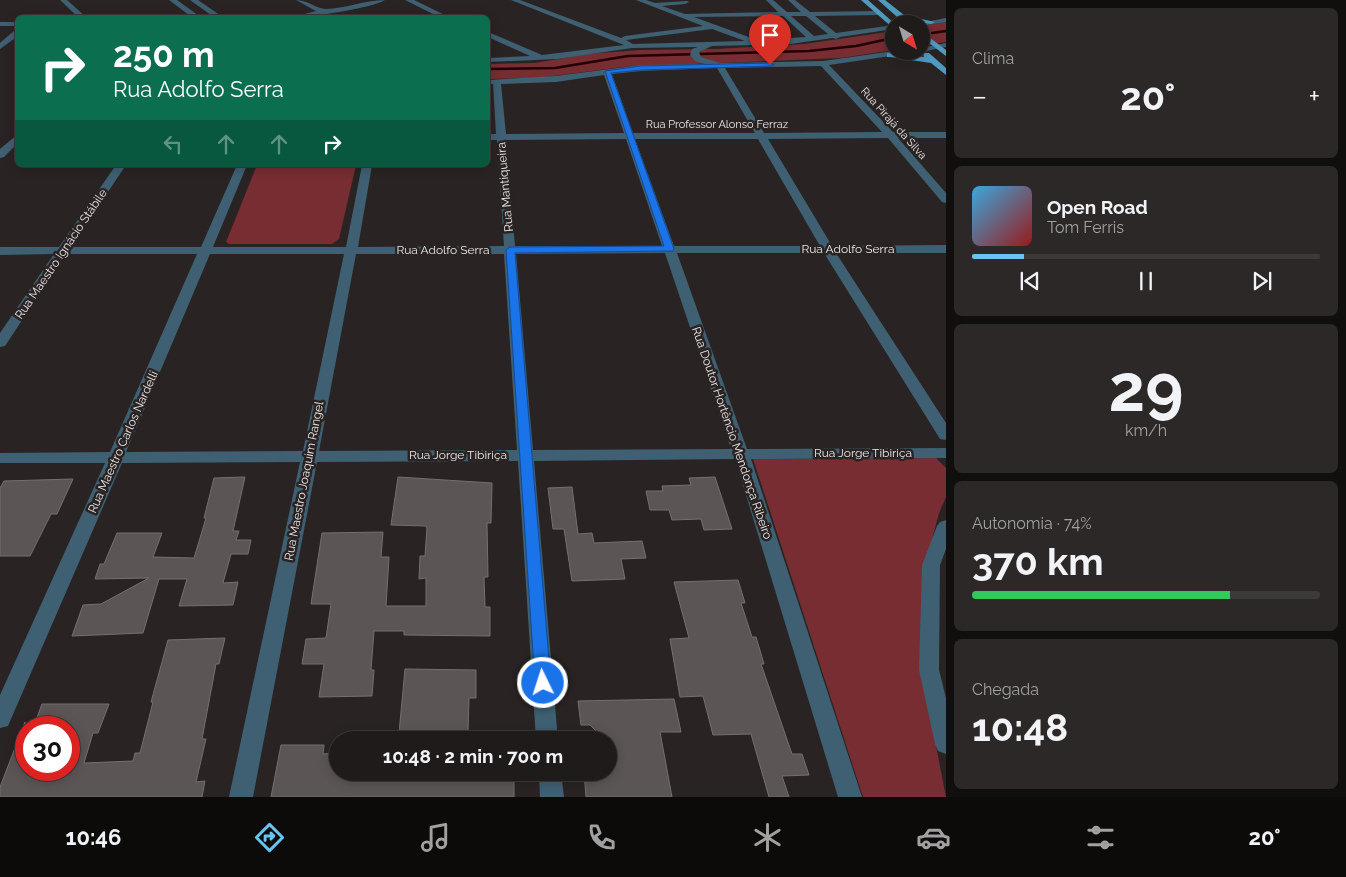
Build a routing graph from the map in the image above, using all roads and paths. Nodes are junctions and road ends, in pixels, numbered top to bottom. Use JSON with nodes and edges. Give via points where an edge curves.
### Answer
{"nodes":[{"id":1,"x":63,"y":0,"type":"edge"},
{"id":2,"x":172,"y":0,"type":"edge"},
{"id":3,"x":193,"y":0,"type":"edge"},
{"id":4,"x":299,"y":0,"type":"edge"},
{"id":5,"x":382,"y":0,"type":"edge"},
{"id":6,"x":408,"y":0,"type":"edge"},
{"id":7,"x":514,"y":0,"type":"edge"},
{"id":8,"x":639,"y":0,"type":"edge"},
{"id":9,"x":770,"y":0,"type":"edge"},
{"id":10,"x":791,"y":0,"type":"edge"},
{"id":11,"x":864,"y":0,"type":"edge"},
{"id":12,"x":881,"y":0,"type":"edge"},
{"id":13,"x":684,"y":1,"type":"edge"},
{"id":14,"x":649,"y":3,"type":"junction"},
{"id":15,"x":322,"y":12,"type":"junction"},
{"id":16,"x":784,"y":13,"type":"junction"},
{"id":17,"x":806,"y":13,"type":"junction"},
{"id":18,"x":878,"y":13,"type":"junction"},
{"id":19,"x":80,"y":15,"type":"edge"},
{"id":20,"x":194,"y":15,"type":"edge"},
{"id":21,"x":217,"y":15,"type":"edge"},
{"id":22,"x":307,"y":15,"type":"edge"},
{"id":23,"x":328,"y":15,"type":"edge"},
{"id":24,"x":441,"y":15,"type":"edge"},
{"id":25,"x":695,"y":15,"type":"junction"},
{"id":26,"x":900,"y":15,"type":"edge"},
{"id":27,"x":686,"y":16,"type":"junction"},
{"id":28,"x":885,"y":19,"type":"edge"},
{"id":29,"x":946,"y":20,"type":"edge"},
{"id":30,"x":932,"y":22,"type":"edge"},
{"id":31,"x":0,"y":24,"type":"edge"},
{"id":32,"x":15,"y":24,"type":"edge"},
{"id":33,"x":713,"y":26,"type":"junction"},
{"id":34,"x":885,"y":28,"type":"edge"},
{"id":35,"x":490,"y":35,"type":"edge"},
{"id":36,"x":836,"y":36,"type":"junction"},
{"id":37,"x":0,"y":39,"type":"edge"},
{"id":38,"x":13,"y":39,"type":"edge"},
{"id":39,"x":616,"y":39,"type":"junction"},
{"id":40,"x":930,"y":39,"type":"edge"},
{"id":41,"x":814,"y":40,"type":"junction"},
{"id":42,"x":762,"y":44,"type":"junction"},
{"id":43,"x":709,"y":45,"type":"junction"},
{"id":44,"x":0,"y":46,"type":"edge"},
{"id":45,"x":15,"y":46,"type":"edge"},
{"id":46,"x":632,"y":46,"type":"junction"},
{"id":47,"x":942,"y":46,"type":"edge"},
{"id":48,"x":946,"y":54,"type":"edge"},
{"id":49,"x":885,"y":56,"type":"edge"},
{"id":50,"x":543,"y":58,"type":"junction"},
{"id":51,"x":930,"y":58,"type":"edge"},
{"id":52,"x":490,"y":60,"type":"edge"},
{"id":53,"x":926,"y":60,"type":"edge"},
{"id":54,"x":933,"y":61,"type":"junction"},
{"id":55,"x":823,"y":63,"type":"junction"},
{"id":56,"x":720,"y":66,"type":"junction"},
{"id":57,"x":607,"y":72,"type":"junction"},
{"id":58,"x":946,"y":72,"type":"edge"},
{"id":59,"x":492,"y":82,"type":"edge"},
{"id":60,"x":946,"y":135,"type":"edge"},
{"id":61,"x":630,"y":136,"type":"junction"},
{"id":62,"x":760,"y":136,"type":"junction"},
{"id":63,"x":891,"y":136,"type":"junction"},
{"id":64,"x":494,"y":137,"type":"edge"},
{"id":65,"x":0,"y":138,"type":"edge"},
{"id":66,"x":15,"y":138,"type":"edge"},
{"id":67,"x":15,"y":140,"type":"edge"},
{"id":68,"x":0,"y":155,"type":"edge"},
{"id":69,"x":121,"y":167,"type":"edge"},
{"id":70,"x":241,"y":167,"type":"edge"},
{"id":71,"x":367,"y":167,"type":"edge"},
{"id":72,"x":946,"y":200,"type":"edge"},
{"id":73,"x":670,"y":249,"type":"junction"},
{"id":74,"x":828,"y":249,"type":"junction"},
{"id":75,"x":946,"y":249,"type":"edge"},
{"id":76,"x":510,"y":250,"type":"junction"},
{"id":77,"x":0,"y":251,"type":"edge"},
{"id":78,"x":62,"y":251,"type":"junction"},
{"id":79,"x":206,"y":251,"type":"junction"},
{"id":80,"x":352,"y":251,"type":"junction"},
{"id":81,"x":0,"y":343,"type":"edge"},
{"id":82,"x":946,"y":435,"type":"edge"},
{"id":83,"x":946,"y":453,"type":"edge"},
{"id":84,"x":741,"y":454,"type":"junction"},
{"id":85,"x":309,"y":455,"type":"junction"},
{"id":86,"x":525,"y":455,"type":"junction"},
{"id":87,"x":116,"y":457,"type":"junction"},
{"id":88,"x":0,"y":458,"type":"edge"},
{"id":89,"x":946,"y":526,"type":"edge"},
{"id":90,"x":0,"y":718,"type":"edge"},
{"id":91,"x":546,"y":731,"type":"edge"},
{"id":92,"x":946,"y":744,"type":"edge"},
{"id":93,"x":551,"y":781,"type":"edge"},
{"id":94,"x":241,"y":797,"type":"edge"},
{"id":95,"x":552,"y":797,"type":"edge"},
{"id":96,"x":850,"y":797,"type":"edge"}],
"edges":[{"from":1,"to":19,"type":"street"},
{"from":2,"to":20,"type":"street"},
{"from":3,"to":21,"type":"street"},
{"from":4,"to":15,"type":"street"},
{"from":5,"to":15,"type":"street"},
{"from":6,"to":24,"type":"street"},
{"from":7,"to":39,"type":"street"},
{"from":8,"to":14,"type":"street"},
{"from":9,"to":16,"type":"street"},
{"from":10,"to":17,"type":"street"},
{"from":11,"to":18,"type":"main road"},
{"from":12,"to":26,"type":"main road"},
{"from":13,"to":14,"type":"street"},
{"from":13,"to":25,"type":"street"},
{"from":14,"to":27,"type":"street"},
{"from":15,"to":22,"type":"street"},
{"from":15,"to":23,"type":"street"},
{"from":16,"to":17,"type":"street"},
{"from":16,"to":25,"type":"street"},
{"from":16,"to":41,"type":"street"},
{"from":17,"to":18,"type":"street"},
{"from":17,"to":36,"type":"street"},
{"from":18,"to":28,"type":"main road"},
{"from":25,"to":27,"type":"street"},
{"from":27,"to":33,"type":"street"},
{"from":29,"to":30,"type":"street"},
{"from":31,"to":32,"type":"street"},
{"from":33,"to":39,"type":"street"},
{"from":33,"to":42,"type":"street"},
{"from":34,"to":36,"type":"street"},
{"from":35,"to":50,"type":"street"},
{"from":36,"to":41,"type":"street"},
{"from":37,"to":38,"type":"street"},
{"from":38,"to":44,"type":"street"},
{"from":39,"to":46,"type":"street"},
{"from":40,"to":47,"type":"main road"},
{"from":41,"to":42,"type":"street"},
{"from":42,"to":43,"type":"street"},
{"from":43,"to":46,"type":"street"},
{"from":43,"to":56,"type":"street","via":[[696,55]]},
{"from":44,"to":45,"type":"street"},
{"from":46,"to":50,"type":"street"},
{"from":47,"to":48,"type":"main road"},
{"from":49,"to":55,"type":"street"},
{"from":50,"to":52,"type":"street"},
{"from":51,"to":54,"type":"main road"},
{"from":53,"to":54,"type":"main road"},
{"from":54,"to":58,"type":"main road"},
{"from":55,"to":56,"type":"street"},
{"from":55,"to":63,"type":"street","name":"Rua Pirajá da Silva"},
{"from":56,"to":57,"type":"street"},
{"from":56,"to":62,"type":"street"},
{"from":57,"to":59,"type":"street","via":[[572,78]]},
{"from":57,"to":61,"type":"street","name":"Rua Doutor Hortêncio Mendonça Ribeiro"},
{"from":59,"to":64,"type":"street","name":"Rua Mantiqueira"},
{"from":60,"to":63,"type":"street","name":"Rua Professor Alonso Ferraz"},
{"from":61,"to":62,"type":"street","name":"Rua Professor Alonso Ferraz"},
{"from":61,"to":64,"type":"street","name":"Rua Professor Alonso Ferraz"},
{"from":61,"to":73,"type":"street","name":"Rua Doutor Hortêncio Mendonça Ribeiro"},
{"from":62,"to":63,"type":"street","name":"Rua Professor Alonso Ferraz"},
{"from":62,"to":74,"type":"street"},
{"from":63,"to":72,"type":"street","name":"Rua Pirajá da Silva"},
{"from":64,"to":76,"type":"street","name":"Rua Mantiqueira"},
{"from":65,"to":66,"type":"street"},
{"from":67,"to":68,"type":"street"},
{"from":69,"to":78,"type":"street","name":"Rua Maestro Ignácio Stábile"},
{"from":70,"to":79,"type":"street","name":"Rua Maestro Carlos Nardelli"},
{"from":71,"to":80,"type":"street","name":"Rua Maestro Joaquim Rangel"},
{"from":73,"to":74,"type":"street","name":"Rua Adolfo Serra"},
{"from":73,"to":76,"type":"street","name":"Rua Adolfo Serra"},
{"from":73,"to":84,"type":"street","name":"Rua Doutor Hortêncio Mendonça Ribeiro"},
{"from":74,"to":75,"type":"street","name":"Rua Adolfo Serra"},
{"from":74,"to":82,"type":"street"},
{"from":76,"to":80,"type":"street","name":"Rua Adolfo Serra"},
{"from":76,"to":86,"type":"street","name":"Rua Mantiqueira"},
{"from":77,"to":78,"type":"street","name":"Rua Adolfo Serra"},
{"from":78,"to":79,"type":"street","name":"Rua Adolfo Serra"},
{"from":78,"to":81,"type":"street","name":"Rua Maestro Ignácio Stábile"},
{"from":79,"to":80,"type":"street","name":"Rua Adolfo Serra"},
{"from":79,"to":87,"type":"street","name":"Rua Maestro Carlos Nardelli"},
{"from":80,"to":85,"type":"street","name":"Rua Maestro Joaquim Rangel"},
{"from":83,"to":84,"type":"street","name":"Rua Jorge Tibiriça"},
{"from":84,"to":86,"type":"street","name":"Rua Jorge Tibiriça"},
{"from":84,"to":96,"type":"street","name":"Rua Doutor Hortêncio Mendonça Ribeiro"},
{"from":85,"to":86,"type":"street","name":"Rua Jorge Tibiriça"},
{"from":85,"to":87,"type":"street","name":"Rua Jorge Tibiriça"},
{"from":85,"to":94,"type":"street","name":"Rua Maestro Joaquim Rangel"},
{"from":86,"to":91,"type":"street","name":"Rua Mantiqueira"},
{"from":87,"to":88,"type":"street","name":"Rua Jorge Tibiriça"},
{"from":87,"to":90,"type":"street","name":"Rua Maestro Carlos Nardelli"},
{"from":89,"to":92,"type":"street","via":[[931,565],[929,670]]},
{"from":93,"to":95,"type":"street"}]}
